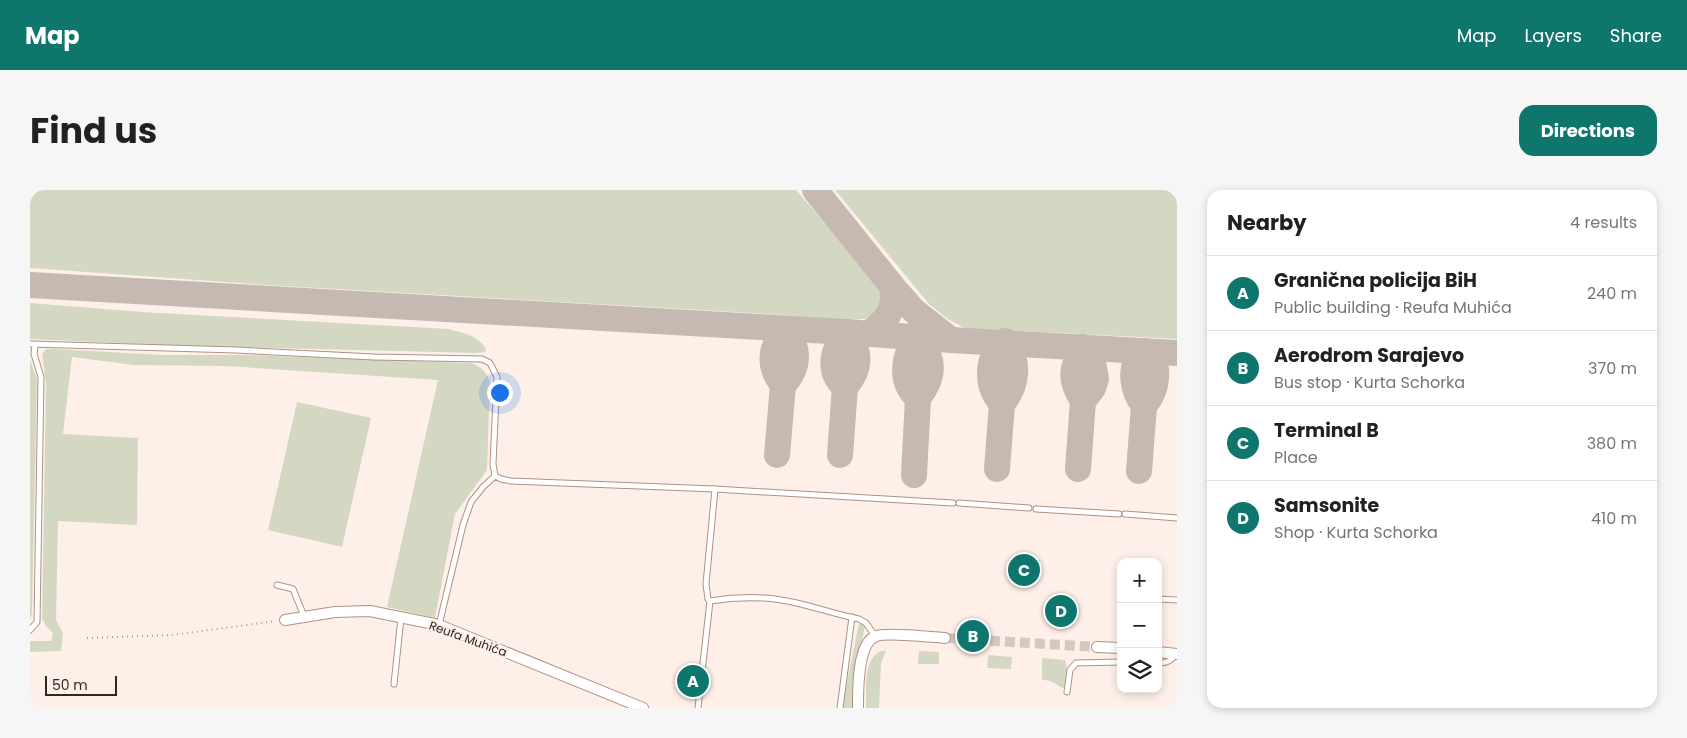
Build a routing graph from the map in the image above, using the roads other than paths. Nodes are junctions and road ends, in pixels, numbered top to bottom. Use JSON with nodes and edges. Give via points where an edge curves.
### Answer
{"nodes":[{"id":1,"x":32,"y":344,"type":"edge"},
{"id":2,"x":495,"y":476,"type":"junction"},
{"id":3,"x":715,"y":489,"type":"junction"},
{"id":4,"x":1029,"y":508,"type":"dead end"},
{"id":5,"x":1036,"y":509,"type":"dead end"},
{"id":6,"x":1119,"y":514,"type":"dead end"},
{"id":7,"x":1125,"y":514,"type":"dead end"},
{"id":8,"x":1177,"y":518,"type":"edge"},
{"id":9,"x":277,"y":584,"type":"dead end"},
{"id":10,"x":1162,"y":599,"type":"edge"},
{"id":11,"x":1177,"y":600,"type":"edge"},
{"id":12,"x":710,"y":601,"type":"junction"},
{"id":13,"x":305,"y":617,"type":"junction"},
{"id":14,"x":401,"y":618,"type":"junction"},
{"id":15,"x":852,"y":618,"type":"junction"},
{"id":16,"x":285,"y":620,"type":"road end"},
{"id":17,"x":439,"y":625,"type":"junction"},
{"id":18,"x":30,"y":630,"type":"edge"},
{"id":19,"x":875,"y":636,"type":"junction"},
{"id":20,"x":945,"y":638,"type":"tunnel mouth"},
{"id":21,"x":1096,"y":647,"type":"tunnel mouth"},
{"id":22,"x":1117,"y":648,"type":"edge"},
{"id":23,"x":1162,"y":652,"type":"edge"},
{"id":24,"x":1177,"y":654,"type":"edge"},
{"id":25,"x":1117,"y":662,"type":"edge"},
{"id":26,"x":1162,"y":662,"type":"edge"},
{"id":27,"x":394,"y":684,"type":"dead end"},
{"id":28,"x":1067,"y":692,"type":"dead end"},
{"id":29,"x":643,"y":708,"type":"edge"},
{"id":30,"x":698,"y":708,"type":"edge"},
{"id":31,"x":840,"y":708,"type":"edge"},
{"id":32,"x":858,"y":708,"type":"edge"}],
"edges":[{"from":1,"to":2,"type":"lane","via":[[482,359],[490,363],[497,377]]},
{"from":1,"to":18,"type":"lane","via":[[41,377],[37,622]]},
{"from":2,"to":3,"type":"lane","via":[[511,481]]},
{"from":2,"to":17,"type":"lane","via":[[471,502]]},
{"from":3,"to":4,"type":"lane"},
{"from":3,"to":12,"type":"lane","via":[[706,584]]},
{"from":5,"to":6,"type":"lane"},
{"from":7,"to":8,"type":"lane"},
{"from":9,"to":13,"type":"lane","via":[[293,589]]},
{"from":10,"to":11,"type":"lane"},
{"from":12,"to":15,"type":"lane","via":[[766,598]]},
{"from":12,"to":30,"type":"lane"},
{"from":13,"to":14,"type":"street","name":"Reufa Muhića","via":[[370,611]]},
{"from":13,"to":16,"type":"street","name":"Reufa Muhića"},
{"from":14,"to":17,"type":"street","name":"Reufa Muhića"},
{"from":14,"to":27,"type":"lane"},
{"from":15,"to":19,"type":"lane","via":[[866,623]]},
{"from":15,"to":31,"type":"lane"},
{"from":17,"to":29,"type":"street","name":"Reufa Muhića"},
{"from":19,"to":20,"type":"street"},
{"from":19,"to":32,"type":"street","via":[[868,642],[862,656]]},
{"from":21,"to":22,"type":"street"},
{"from":23,"to":24,"type":"street"},
{"from":24,"to":26,"type":"lane","via":[[1172,660]]},
{"from":25,"to":28,"type":"lane","via":[[1076,663],[1070,670]]}]}
